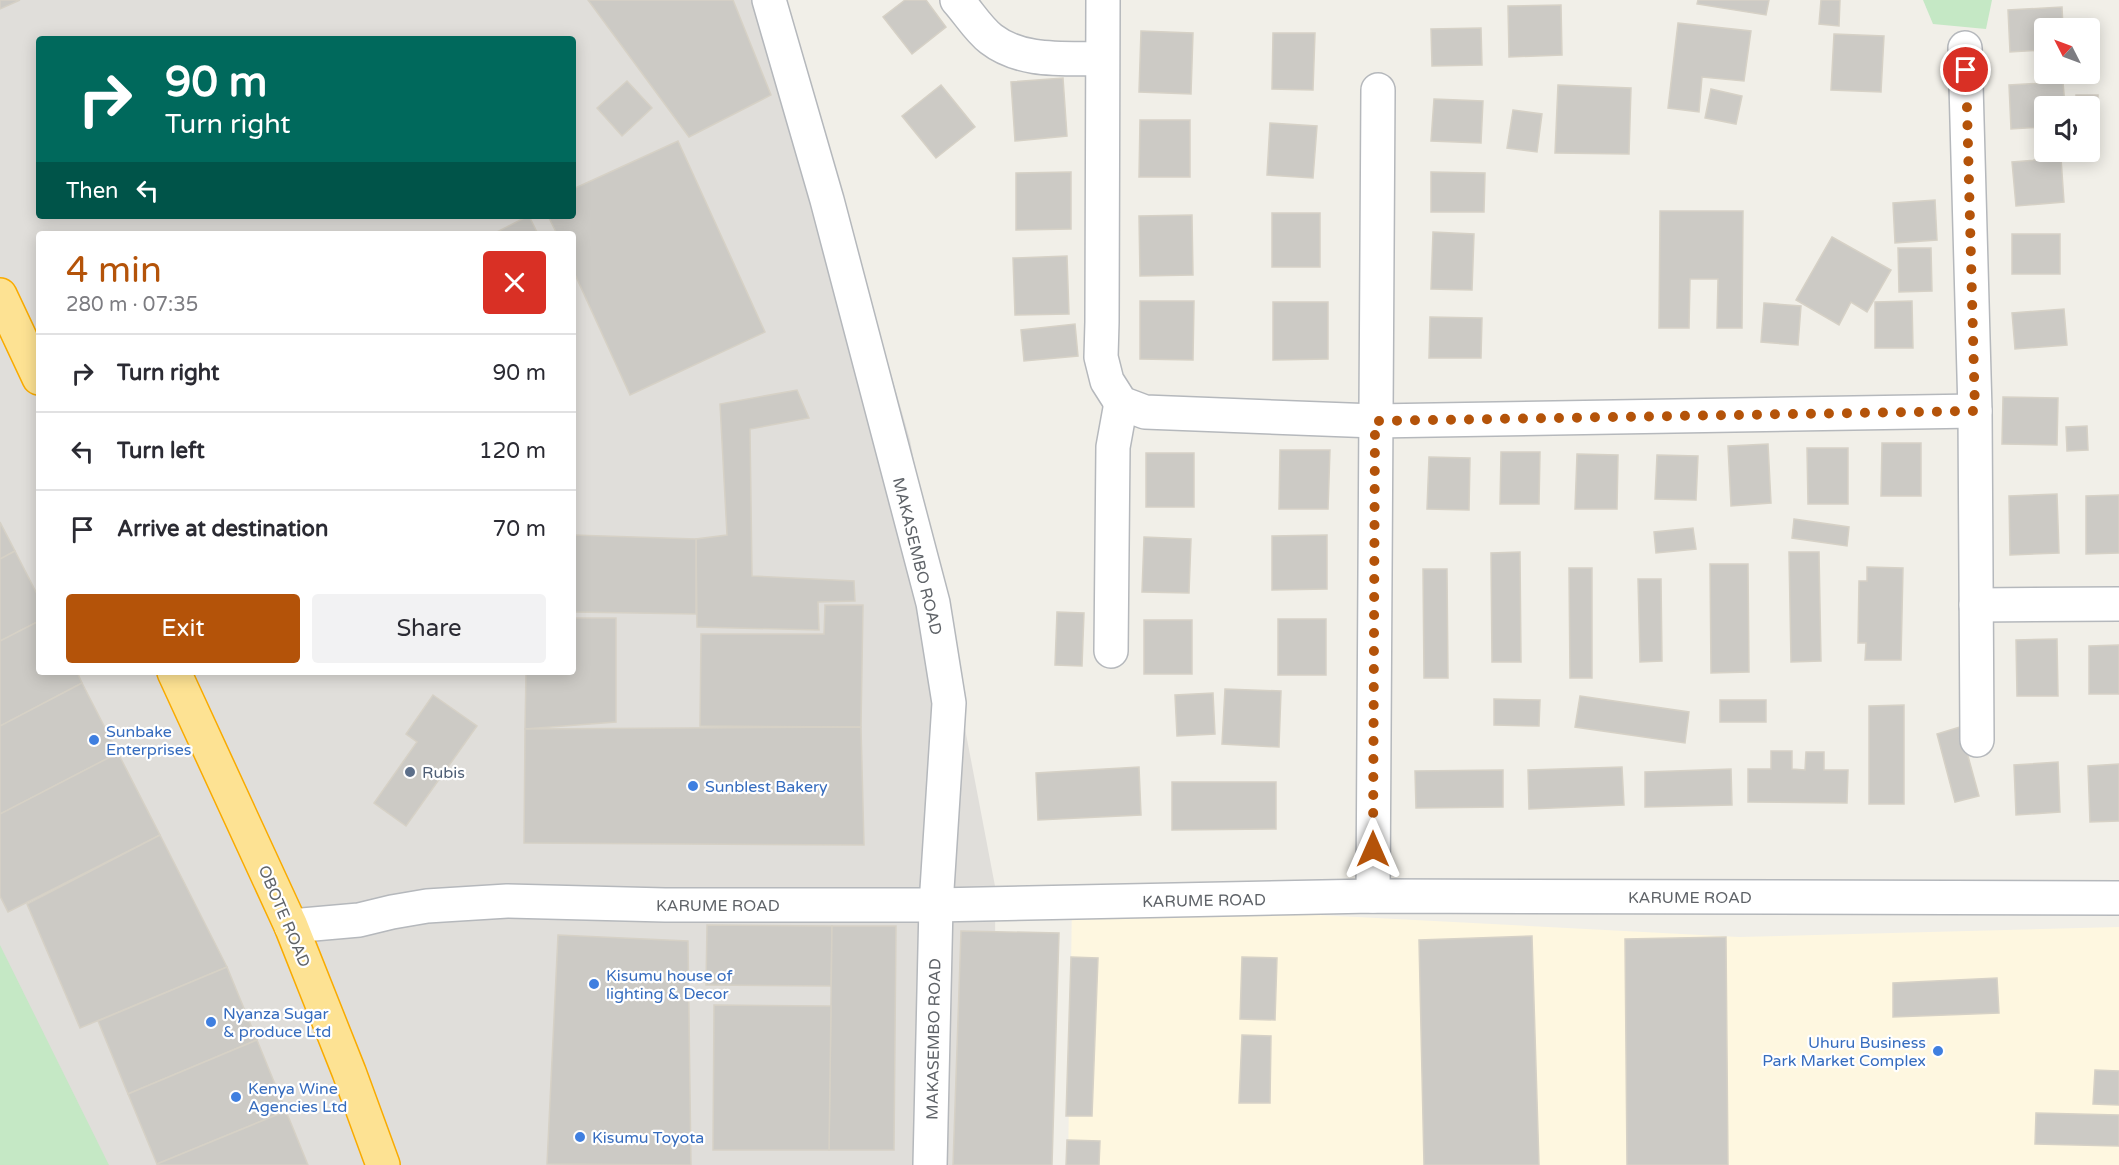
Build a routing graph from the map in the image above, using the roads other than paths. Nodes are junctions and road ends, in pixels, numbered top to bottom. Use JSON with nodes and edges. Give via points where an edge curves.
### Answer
{"nodes":[{"id":1,"x":769,"y":0,"type":"edge"},
{"id":2,"x":957,"y":0,"type":"edge"},
{"id":3,"x":1103,"y":0,"type":"edge"},
{"id":4,"x":1965,"y":48,"type":"dead end"},
{"id":5,"x":1102,"y":59,"type":"junction"},
{"id":6,"x":1378,"y":90,"type":"dead end"},
{"id":7,"x":0,"y":295,"type":"edge"},
{"id":8,"x":36,"y":372,"type":"edge"},
{"id":9,"x":1121,"y":403,"type":"junction"},
{"id":10,"x":1975,"y":411,"type":"junction"},
{"id":11,"x":1375,"y":421,"type":"junction"},
{"id":12,"x":2119,"y":604,"type":"edge"},
{"id":13,"x":1976,"y":605,"type":"junction"},
{"id":14,"x":1111,"y":651,"type":"dead end"},
{"id":15,"x":175,"y":675,"type":"edge"},
{"id":16,"x":1977,"y":740,"type":"dead end"},
{"id":17,"x":1373,"y":896,"type":"junction"},
{"id":18,"x":2119,"y":898,"type":"edge"},
{"id":19,"x":936,"y":905,"type":"junction"},
{"id":20,"x":291,"y":926,"type":"junction"},
{"id":21,"x":382,"y":1165,"type":"edge"},
{"id":22,"x":930,"y":1165,"type":"edge"}],
"edges":[{"from":1,"to":19,"type":"street","name":"MAKASEMBO ROAD","via":[[827,200],[933,603],[949,703]]},
{"from":2,"to":5,"type":"street","via":[[989,38],[1012,52],[1039,58]]},
{"from":3,"to":5,"type":"street"},
{"from":4,"to":10,"type":"street"},
{"from":5,"to":9,"type":"street","via":[[1101,357],[1107,381]]},
{"from":6,"to":11,"type":"street"},
{"from":7,"to":8,"type":"highway"},
{"from":9,"to":11,"type":"street","via":[[1145,412]]},
{"from":9,"to":14,"type":"street","via":[[1113,447]]},
{"from":10,"to":11,"type":"street"},
{"from":10,"to":13,"type":"street"},
{"from":11,"to":17,"type":"street"},
{"from":12,"to":13,"type":"street"},
{"from":13,"to":16,"type":"street"},
{"from":15,"to":20,"type":"highway","name":"OBOTE ROAD"},
{"from":17,"to":18,"type":"street","name":"KARUME ROAD"},
{"from":17,"to":19,"type":"street","name":"KARUME ROAD"},
{"from":19,"to":20,"type":"street","name":"KARUME ROAD","via":[[665,905],[507,900],[427,906],[359,920]]},
{"from":19,"to":22,"type":"street","name":"MAKASEMBO ROAD"},
{"from":20,"to":21,"type":"highway","name":"OBOTE ROAD"}]}
